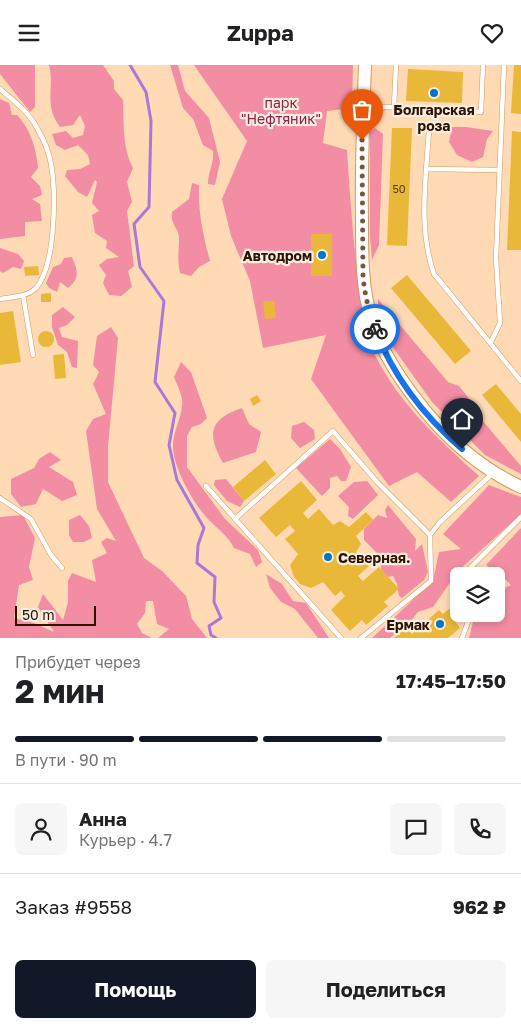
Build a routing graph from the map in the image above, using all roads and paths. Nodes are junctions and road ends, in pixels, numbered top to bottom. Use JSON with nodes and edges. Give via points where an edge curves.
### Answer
{"nodes":[{"id":1,"x":365,"y":65,"type":"edge"},
{"id":2,"x":396,"y":65,"type":"edge"},
{"id":3,"x":483,"y":65,"type":"edge"},
{"id":4,"x":504,"y":65,"type":"edge"},
{"id":5,"x":0,"y":89,"type":"edge"},
{"id":6,"x":363,"y":105,"type":"junction"},
{"id":7,"x":394,"y":107,"type":"junction"},
{"id":8,"x":429,"y":131,"type":"dead end"},
{"id":9,"x":427,"y":169,"type":"junction"},
{"id":10,"x":499,"y":170,"type":"junction"},
{"id":11,"x":23,"y":295,"type":"junction"},
{"id":12,"x":0,"y":299,"type":"edge"},
{"id":13,"x":491,"y":342,"type":"junction"},
{"id":14,"x":33,"y":355,"type":"dead end"},
{"id":15,"x":521,"y":381,"type":"edge"},
{"id":16,"x":494,"y":472,"type":"junction"},
{"id":17,"x":206,"y":486,"type":"dead end"},
{"id":18,"x":521,"y":487,"type":"edge"},
{"id":19,"x":0,"y":499,"type":"edge"},
{"id":20,"x":521,"y":517,"type":"edge"},
{"id":21,"x":235,"y":519,"type":"junction"},
{"id":22,"x":430,"y":535,"type":"junction"},
{"id":23,"x":471,"y":567,"type":"edge"},
{"id":24,"x":62,"y":568,"type":"dead end"},
{"id":25,"x":468,"y":622,"type":"edge"},
{"id":26,"x":341,"y":638,"type":"edge"},
{"id":27,"x":361,"y":638,"type":"edge"},
{"id":28,"x":462,"y":638,"type":"edge"}],
"edges":[{"from":1,"to":6,"type":"main road"},
{"from":2,"to":7,"type":"lane"},
{"from":3,"to":7,"type":"lane","via":[[481,112]]},
{"from":4,"to":10,"type":"lane"},
{"from":5,"to":11,"type":"lane","via":[[37,126],[51,162],[53,237],[43,275],[36,288]]},
{"from":6,"to":7,"type":"lane"},
{"from":6,"to":16,"type":"main road","via":[[362,244],[366,298],[372,320],[393,368],[408,391],[450,439]]},
{"from":8,"to":9,"type":"lane"},
{"from":9,"to":10,"type":"lane"},
{"from":9,"to":13,"type":"lane","via":[[426,253],[434,274]]},
{"from":10,"to":13,"type":"lane","via":[[496,258],[500,323]]},
{"from":11,"to":12,"type":"lane"},
{"from":11,"to":14,"type":"lane"},
{"from":13,"to":15,"type":"lane"},
{"from":16,"to":18,"type":"main road"},
{"from":16,"to":22,"type":"lane"},
{"from":17,"to":21,"type":"lane"},
{"from":19,"to":24,"type":"lane","via":[[31,519],[50,555]]},
{"from":20,"to":23,"type":"lane"},
{"from":21,"to":22,"type":"lane","via":[[333,431],[377,482]]},
{"from":21,"to":26,"type":"lane"},
{"from":22,"to":27,"type":"lane","via":[[431,581]]},
{"from":25,"to":28,"type":"lane"}]}
